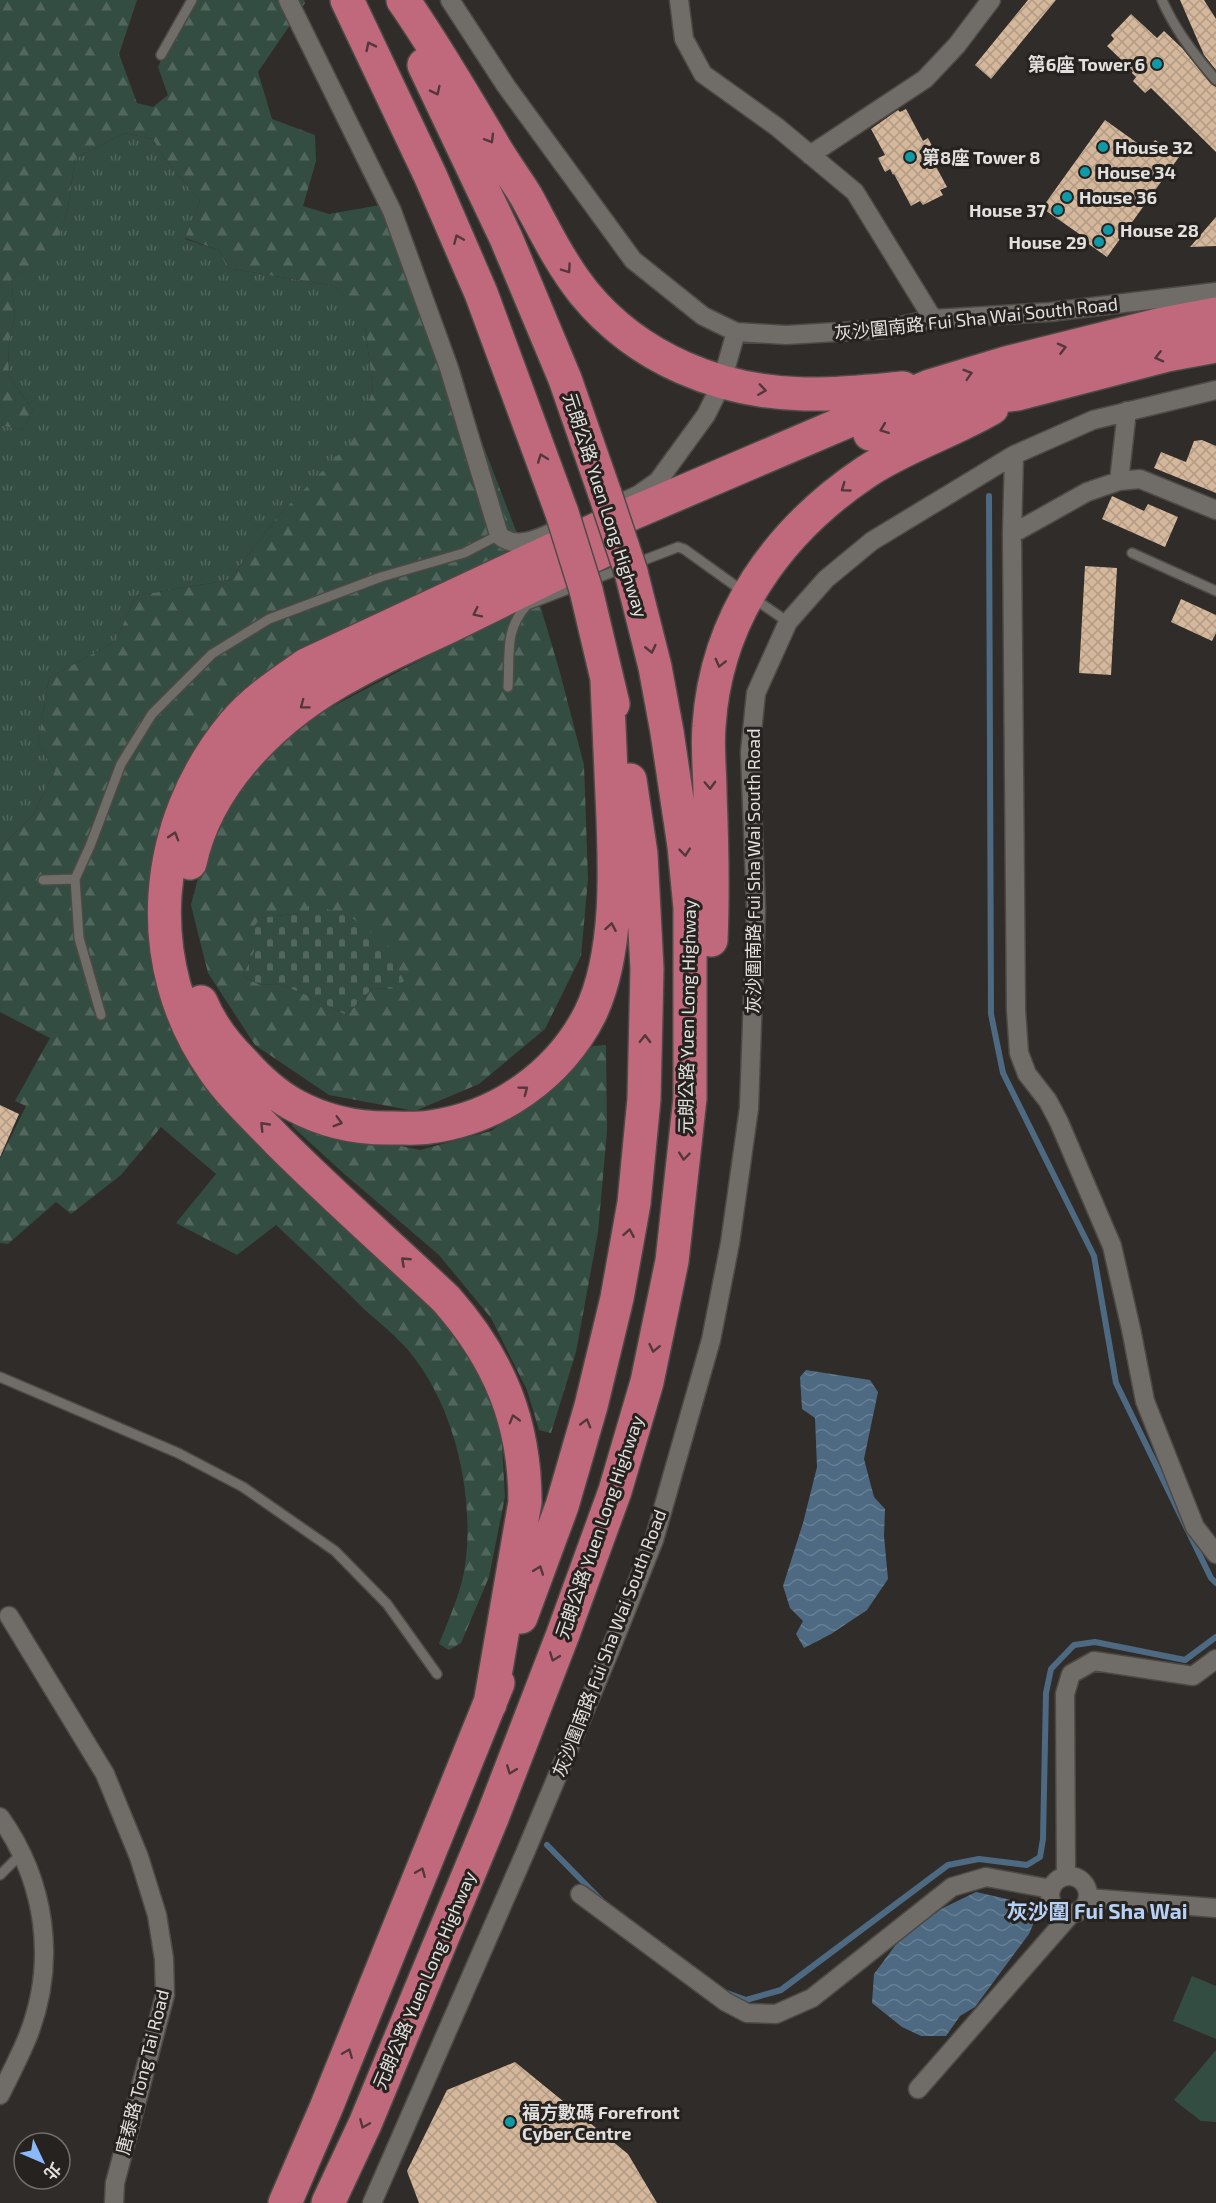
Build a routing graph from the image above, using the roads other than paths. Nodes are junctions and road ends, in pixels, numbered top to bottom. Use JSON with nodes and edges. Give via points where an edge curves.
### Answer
{"nodes":[{"id":1,"x":192,"y":0,"type":"edge"},
{"id":2,"x":288,"y":0,"type":"edge"},
{"id":3,"x":347,"y":0,"type":"edge"},
{"id":4,"x":394,"y":0,"type":"edge"},
{"id":5,"x":403,"y":0,"type":"edge"},
{"id":6,"x":450,"y":0,"type":"edge"},
{"id":7,"x":679,"y":0,"type":"edge"},
{"id":8,"x":991,"y":0,"type":"edge"},
{"id":9,"x":1162,"y":0,"type":"edge"},
{"id":10,"x":161,"y":55,"type":"dead end"},
{"id":11,"x":1216,"y":80,"type":"edge"},
{"id":12,"x":810,"y":155,"type":"junction"},
{"id":13,"x":1216,"y":292,"type":"edge"},
{"id":14,"x":1216,"y":314,"type":"edge"},
{"id":15,"x":933,"y":319,"type":"junction"},
{"id":16,"x":736,"y":332,"type":"junction"},
{"id":17,"x":1216,"y":346,"type":"edge"},
{"id":18,"x":724,"y":374,"type":"dead end"},
{"id":19,"x":930,"y":386,"type":"junction"},
{"id":20,"x":1216,"y":390,"type":"edge"},
{"id":21,"x":1017,"y":394,"type":"junction"},
{"id":22,"x":715,"y":397,"type":"dead end"},
{"id":23,"x":1127,"y":411,"type":"junction"},
{"id":24,"x":1014,"y":455,"type":"junction"},
{"id":25,"x":1119,"y":481,"type":"junction"},
{"id":26,"x":1216,"y":510,"type":"edge"},
{"id":27,"x":1012,"y":534,"type":"junction"},
{"id":28,"x":499,"y":535,"type":"junction"},
{"id":29,"x":1132,"y":553,"type":"dead end"},
{"id":30,"x":737,"y":587,"type":"dead end"},
{"id":31,"x":1216,"y":591,"type":"edge"},
{"id":32,"x":756,"y":600,"type":"dead end"},
{"id":33,"x":788,"y":622,"type":"junction"},
{"id":34,"x":607,"y":681,"type":"junction"},
{"id":35,"x":508,"y":687,"type":"dead end"},
{"id":36,"x":75,"y":879,"type":"junction"},
{"id":37,"x":43,"y":880,"type":"dead end"},
{"id":38,"x":101,"y":1014,"type":"dead end"},
{"id":39,"x":690,"y":1098,"type":"junction"},
{"id":40,"x":0,"y":1377,"type":"edge"},
{"id":41,"x":1216,"y":1554,"type":"edge"},
{"id":42,"x":9,"y":1616,"type":"dead end"},
{"id":43,"x":1216,"y":1659,"type":"edge"},
{"id":44,"x":437,"y":1674,"type":"dead end"},
{"id":45,"x":490,"y":1704,"type":"junction"},
{"id":46,"x":0,"y":1817,"type":"edge"},
{"id":47,"x":22,"y":1853,"type":"junction"},
{"id":48,"x":0,"y":1875,"type":"edge"},
{"id":49,"x":1066,"y":1876,"type":"junction"},
{"id":50,"x":1051,"y":1889,"type":"junction"},
{"id":51,"x":580,"y":1894,"type":"dead end"},
{"id":52,"x":1088,"y":1898,"type":"junction"},
{"id":53,"x":1216,"y":1908,"type":"edge"},
{"id":54,"x":1071,"y":1914,"type":"junction"},
{"id":55,"x":918,"y":2089,"type":"dead end"},
{"id":56,"x":0,"y":2094,"type":"edge"},
{"id":57,"x":114,"y":2203,"type":"edge"},
{"id":58,"x":285,"y":2203,"type":"edge"},
{"id":59,"x":328,"y":2203,"type":"edge"},
{"id":60,"x":372,"y":2203,"type":"edge"}],
"edges":[{"from":1,"to":10,"type":"lane"},
{"from":2,"to":28,"type":"street","via":[[392,211],[449,368]]},
{"from":34,"to":3,"type":"highway","one_way":true,"bridge":true,"via":[[586,590],[562,513],[481,293]]},
{"from":4,"to":39,"type":"highway","name":"元朗公路 Yuen Long Highway","one_way":true,"bridge":true,"via":[[506,238],[565,379],[631,572],[653,658],[684,846],[690,908]]},
{"from":5,"to":19,"type":"highway","one_way":true,"via":[[434,44],[562,263],[585,294],[632,339],[675,365],[756,390],[805,394]]},
{"from":6,"to":16,"type":"street","via":[[506,86],[633,260],[703,316]]},
{"from":7,"to":12,"type":"street","via":[[684,39],[703,74]]},
{"from":8,"to":12,"type":"street","via":[[925,79]]},
{"from":9,"to":11,"type":"lane","via":[[1194,56]]},
{"from":12,"to":15,"type":"street","via":[[855,192]]},
{"from":13,"to":15,"type":"street","name":"灰沙圍南路 Fui Sha Wai South Road","via":[[1050,312]]},
{"from":19,"to":14,"type":"highway","one_way":true,"via":[[1006,363]]},
{"from":15,"to":16,"type":"street","name":"灰沙圍南路 Fui Sha Wai South Road","via":[[886,329],[786,335]]},
{"from":16,"to":18,"type":"street"},
{"from":17,"to":21,"type":"highway","one_way":true},
{"from":45,"to":19,"type":"highway","one_way":true,"via":[[525,1502],[521,1448],[506,1394],[465,1320],[244,1106],[214,1070],[190,1030],[174,986],[165,940],[164,894],[170,848],[184,803],[206,761],[234,724],[267,691],[306,665],[612,522]]},
{"from":20,"to":23,"type":"street","name":"灰沙圍南路 Fui Sha Wai South Road"},
{"from":21,"to":34,"type":"highway","one_way":true,"via":[[959,401],[704,504],[353,673],[304,705],[268,736],[240,763],[203,820],[186,883],[184,932],[198,994],[211,1021],[238,1057],[279,1095],[317,1116],[350,1126],[435,1127],[474,1117],[516,1097],[569,1048],[590,1014],[601,985],[613,918],[615,857]]},
{"from":21,"to":39,"type":"highway","one_way":true,"via":[[887,460],[836,494],[804,522],[772,559],[739,608],[723,650],[708,726],[710,956]]},
{"from":22,"to":28,"type":"street","via":[[664,474],[644,491],[527,542],[514,543]]},
{"from":23,"to":24,"type":"street","name":"灰沙圍南路 Fui Sha Wai South Road","via":[[1093,420]]},
{"from":23,"to":25,"type":"street"},
{"from":24,"to":27,"type":"street"},
{"from":24,"to":33,"type":"street","name":"灰沙圍南路 Fui Sha Wai South Road","via":[[872,541],[826,579]]},
{"from":25,"to":26,"type":"street","via":[[1140,479]]},
{"from":25,"to":27,"type":"street","via":[[1087,492]]},
{"from":27,"to":41,"type":"street","via":[[1019,1053],[1027,1074],[1059,1122],[1112,1246],[1145,1401],[1195,1527]]},
{"from":28,"to":36,"type":"lane","via":[[464,553],[381,577],[269,619],[213,654],[152,714],[121,764]]},
{"from":29,"to":31,"type":"lane"},
{"from":30,"to":35,"type":"lane","via":[[678,547],[527,605],[510,632]]},
{"from":32,"to":33,"type":"lane"},
{"from":33,"to":60,"type":"street","name":"灰沙圍南路 Fui Sha Wai South Road","via":[[756,693],[750,752],[756,909],[749,1108],[730,1243],[711,1340],[654,1540],[529,1842]]},
{"from":45,"to":34,"type":"highway","one_way":true,"via":[[581,1443],[617,1298],[634,1203],[644,1099],[645,913],[641,854],[625,747]]},
{"from":36,"to":37,"type":"lane"},
{"from":36,"to":38,"type":"lane","via":[[79,938]]},
{"from":39,"to":59,"type":"highway","name":"元朗公路 Yuen Long Highway","one_way":true,"via":[[672,1262],[647,1382],[615,1491],[483,1839],[365,2124]]},
{"from":40,"to":44,"type":"lane","via":[[178,1454],[243,1487],[335,1551],[387,1604]]},
{"from":42,"to":57,"type":"street","name":"唐泰路 Tong Tai Road","via":[[105,1774],[139,1857],[157,1915],[165,1995],[115,2183]]},
{"from":43,"to":49,"type":"street","via":[[1193,1677],[1094,1661],[1071,1674],[1065,1694]]},
{"from":58,"to":45,"type":"highway","one_way":true},
{"from":46,"to":47,"type":"street"},
{"from":47,"to":48,"type":"lane"},
{"from":47,"to":56,"type":"street","via":[[41,1912],[43,1974],[28,2037]]},
{"from":49,"to":50,"type":"street"},
{"from":49,"to":52,"type":"street","via":[[1078,1878],[1086,1886]]},
{"from":50,"to":51,"type":"street","via":[[986,1877],[952,1887],[813,1998],[776,2014],[747,2013],[726,2002]]},
{"from":50,"to":54,"type":"street","via":[[1051,1902],[1059,1912]]},
{"from":52,"to":53,"type":"street"},
{"from":52,"to":54,"type":"street","via":[[1079,1911]]},
{"from":54,"to":55,"type":"street"}]}
